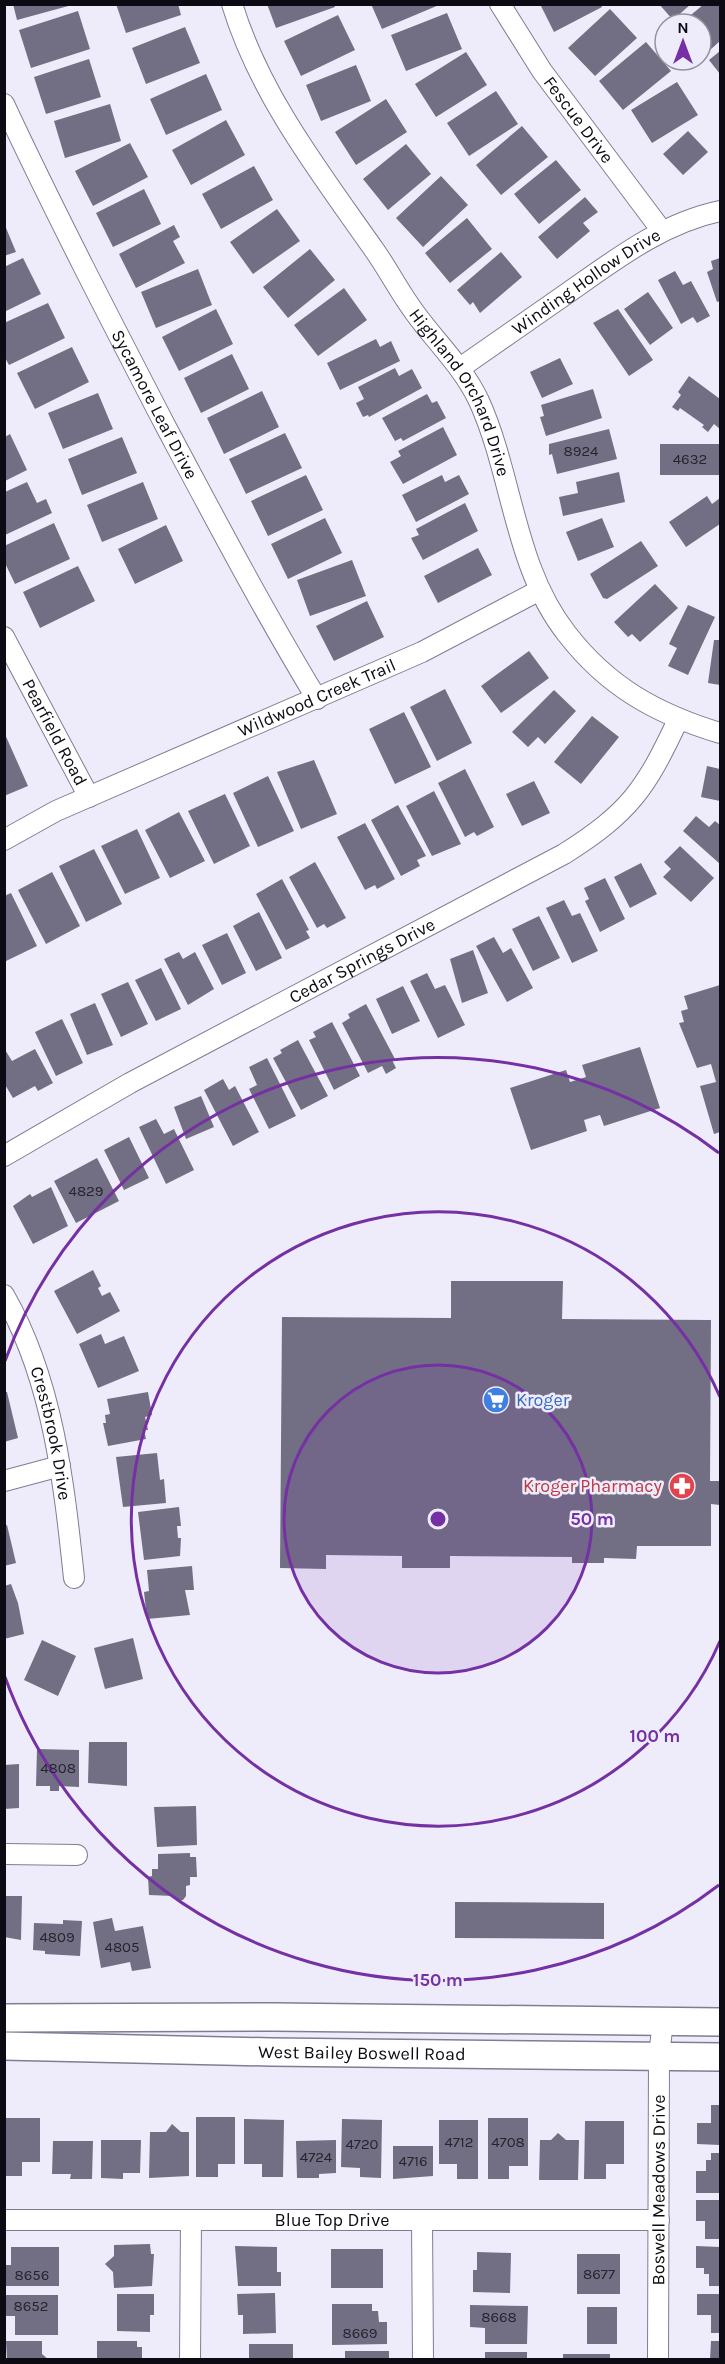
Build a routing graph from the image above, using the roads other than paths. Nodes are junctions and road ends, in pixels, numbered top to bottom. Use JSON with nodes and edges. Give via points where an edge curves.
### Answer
{"nodes":[{"id":1,"x":232,"y":4,"type":"edge"},
{"id":2,"x":500,"y":4,"type":"edge"},
{"id":3,"x":4,"y":104,"type":"edge"},
{"id":4,"x":720,"y":211,"type":"edge"},
{"id":5,"x":662,"y":231,"type":"junction"},
{"id":6,"x":460,"y":368,"type":"junction"},
{"id":7,"x":540,"y":590,"type":"junction"},
{"id":8,"x":4,"y":637,"type":"edge"},
{"id":9,"x":317,"y":699,"type":"junction"},
{"id":10,"x":678,"y":720,"type":"junction"},
{"id":11,"x":720,"y":733,"type":"edge"},
{"id":12,"x":88,"y":797,"type":"junction"},
{"id":13,"x":4,"y":840,"type":"edge"},
{"id":14,"x":4,"y":1156,"type":"edge"},
{"id":15,"x":4,"y":1295,"type":"edge"},
{"id":16,"x":60,"y":1466,"type":"junction"},
{"id":17,"x":4,"y":1481,"type":"edge"},
{"id":18,"x":74,"y":1578,"type":"dead end"},
{"id":19,"x":4,"y":1854,"type":"edge"},
{"id":20,"x":77,"y":1855,"type":"dead end"},
{"id":21,"x":4,"y":2018,"type":"edge"},
{"id":22,"x":663,"y":2021,"type":"junction"},
{"id":23,"x":720,"y":2022,"type":"edge"},
{"id":24,"x":4,"y":2046,"type":"edge"},
{"id":25,"x":659,"y":2056,"type":"junction"},
{"id":26,"x":720,"y":2056,"type":"edge"},
{"id":27,"x":4,"y":2220,"type":"edge"},
{"id":28,"x":191,"y":2220,"type":"junction"},
{"id":29,"x":422,"y":2220,"type":"junction"},
{"id":30,"x":659,"y":2220,"type":"junction"},
{"id":31,"x":190,"y":2360,"type":"edge"},
{"id":32,"x":423,"y":2360,"type":"edge"},
{"id":33,"x":658,"y":2360,"type":"edge"}],
"edges":[{"from":1,"to":6,"type":"street","name":"Highland Orchard Drive","via":[[239,29],[297,142],[414,312]]},
{"from":2,"to":5,"type":"street","name":"Fescue Drive","via":[[542,71]]},
{"from":3,"to":9,"type":"street","name":"Sycamore Leaf Drive","via":[[147,390]]},
{"from":4,"to":5,"type":"street","name":"Winding Hollow Drive"},
{"from":5,"to":6,"type":"street","name":"Winding Hollow Drive"},
{"from":6,"to":7,"type":"street","name":"Highland Orchard Drive","via":[[489,425],[522,543]]},
{"from":7,"to":9,"type":"street","name":"Wildwood Creek Trail","via":[[422,652]]},
{"from":7,"to":10,"type":"street","name":"Highland Orchard Drive","via":[[566,633],[596,667],[629,693]]},
{"from":8,"to":12,"type":"street","name":"Pearfield Road"},
{"from":9,"to":12,"type":"street","name":"Wildwood Creek Trail"},
{"from":10,"to":11,"type":"street","name":"Highland Orchard Drive"},
{"from":10,"to":14,"type":"street","name":"Cedar Springs Drive","via":[[654,770],[631,803],[604,829],[564,854],[130,1083]]},
{"from":12,"to":13,"type":"street","name":"Wildwood Creek Trail"},
{"from":15,"to":16,"type":"street","name":"Crestbrook Drive","via":[[30,1349]]},
{"from":16,"to":17,"type":"street"},
{"from":16,"to":18,"type":"street","name":"Crestbrook Drive"},
{"from":19,"to":20,"type":"street"},
{"from":21,"to":22,"type":"main road","name":"West Bailey Boswell Road"},
{"from":22,"to":23,"type":"main road","name":"West Bailey Boswell Road"},
{"from":22,"to":25,"type":"street","name":"Boswell Meadows Drive"},
{"from":24,"to":25,"type":"main road","name":"West Bailey Boswell Road"},
{"from":25,"to":26,"type":"main road","name":"West Bailey Boswell Road"},
{"from":25,"to":30,"type":"street","name":"Boswell Meadows Drive"},
{"from":27,"to":28,"type":"street","name":"Blue Top Drive"},
{"from":28,"to":29,"type":"street","name":"Blue Top Drive"},
{"from":28,"to":31,"type":"street"},
{"from":29,"to":30,"type":"street","name":"Blue Top Drive"},
{"from":29,"to":32,"type":"street"},
{"from":30,"to":33,"type":"street","name":"Boswell Meadows Drive"}]}
